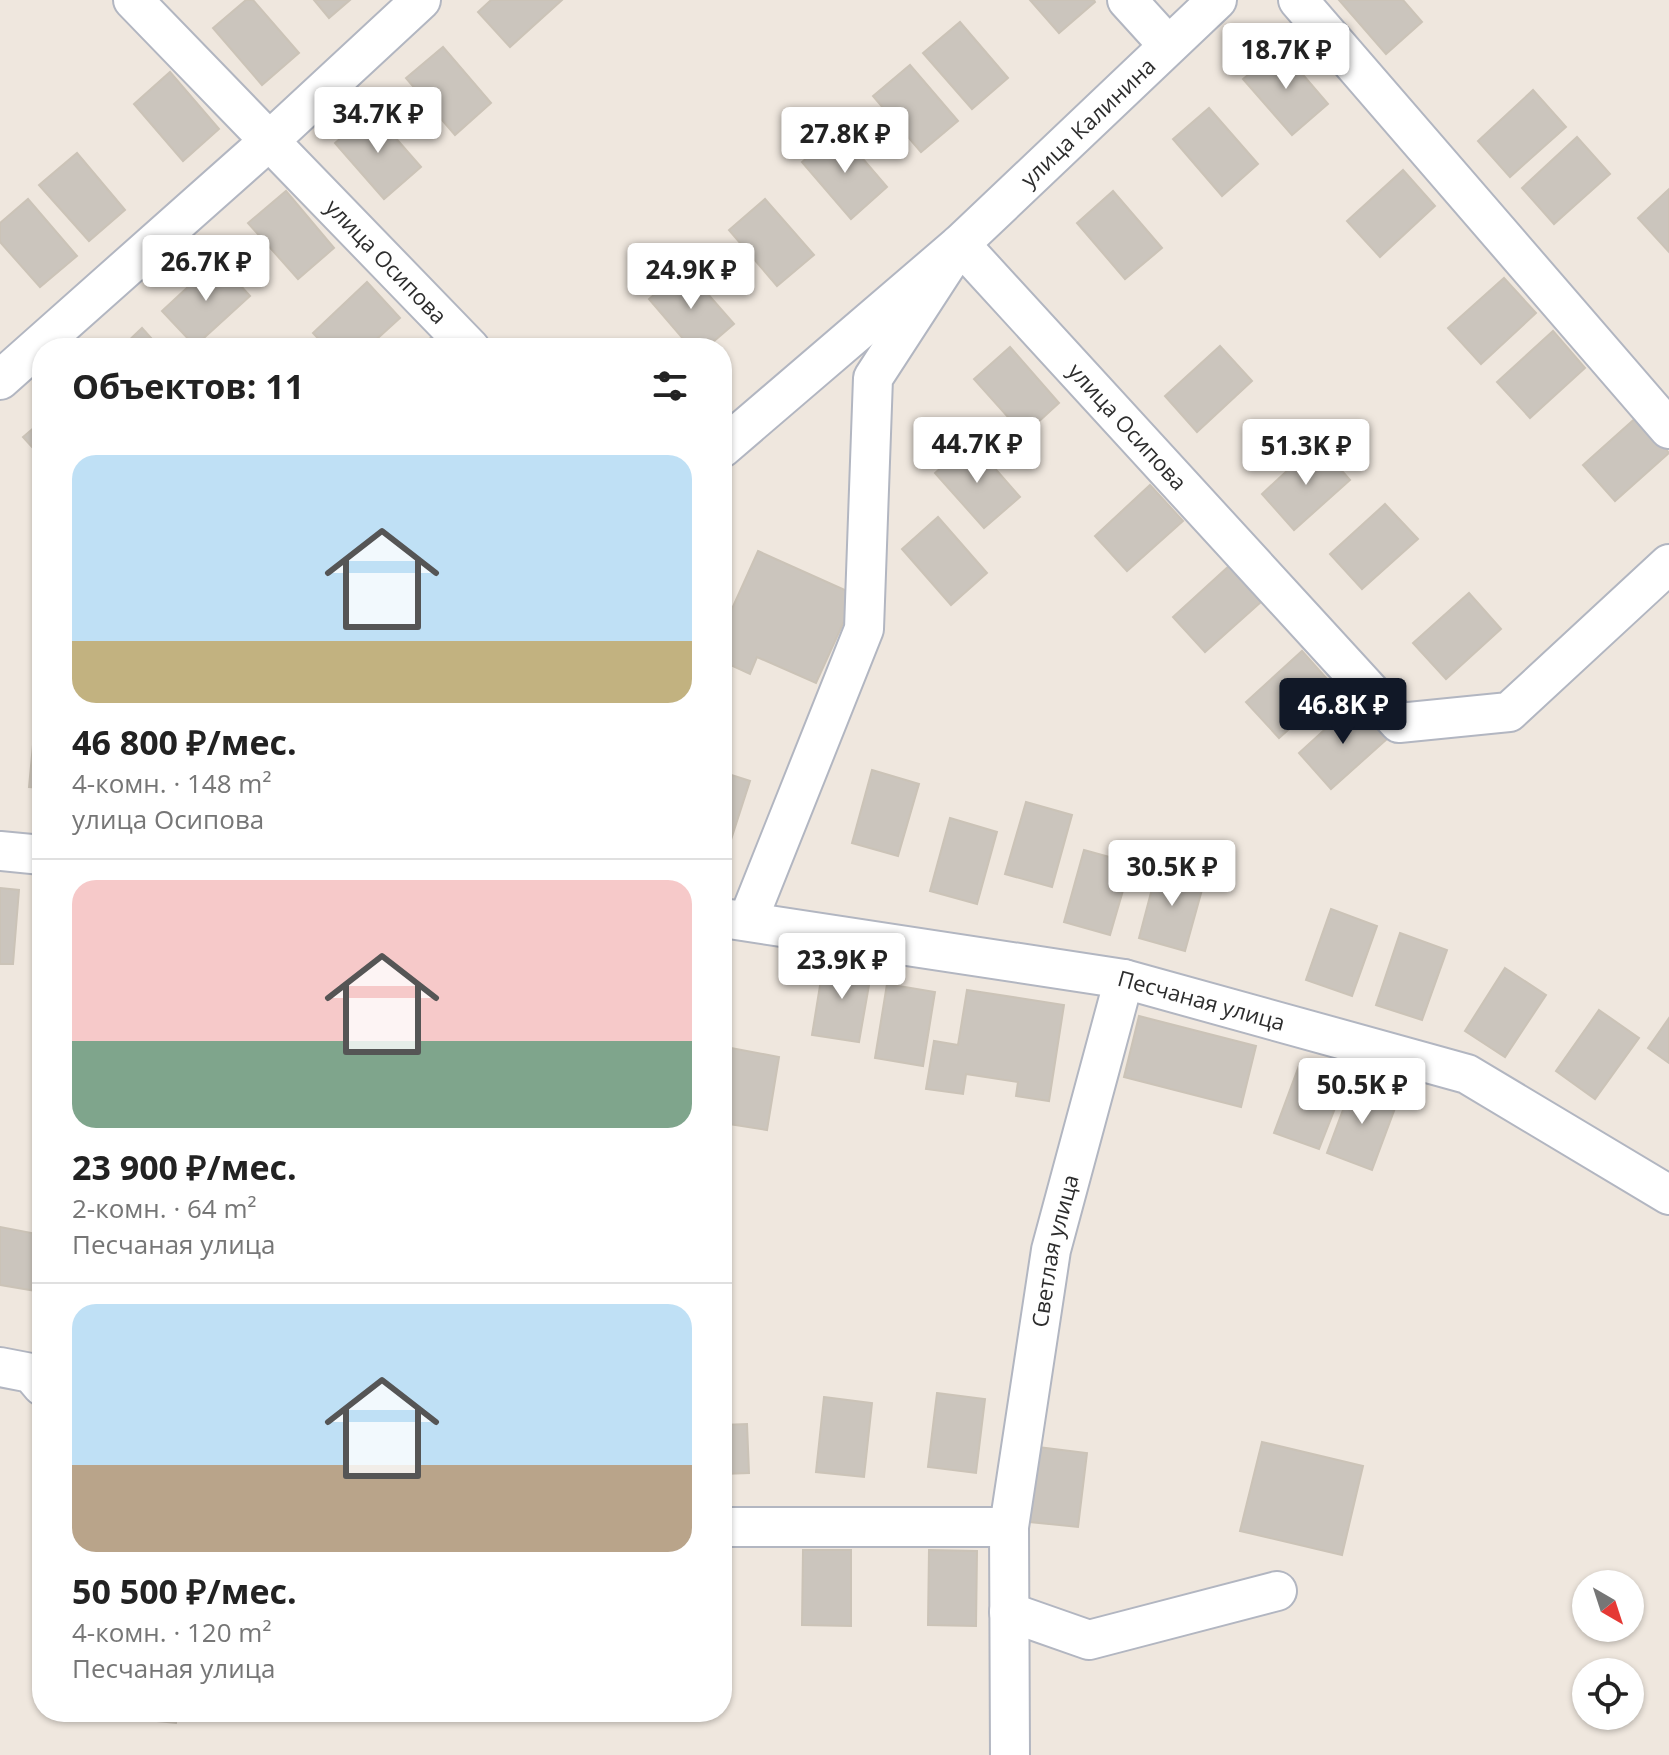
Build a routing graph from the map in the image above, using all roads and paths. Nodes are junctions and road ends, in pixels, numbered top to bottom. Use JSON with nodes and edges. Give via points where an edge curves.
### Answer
{"nodes":[{"id":1,"x":133,"y":0,"type":"edge"},
{"id":2,"x":421,"y":0,"type":"edge"},
{"id":3,"x":1127,"y":0,"type":"edge"},
{"id":4,"x":1217,"y":0,"type":"edge"},
{"id":5,"x":1298,"y":0,"type":"edge"},
{"id":6,"x":1167,"y":44,"type":"junction"},
{"id":7,"x":269,"y":141,"type":"junction"},
{"id":8,"x":960,"y":244,"type":"junction"},
{"id":9,"x":47,"y":338,"type":"edge"},
{"id":10,"x":460,"y":338,"type":"edge"},
{"id":11,"x":32,"y":352,"type":"edge"},
{"id":12,"x":0,"y":380,"type":"edge"},
{"id":13,"x":1669,"y":429,"type":"edge"},
{"id":14,"x":732,"y":439,"type":"edge"},
{"id":15,"x":1669,"y":564,"type":"edge"},
{"id":16,"x":864,"y":629,"type":"joint"},
{"id":17,"x":0,"y":851,"type":"edge"},
{"id":18,"x":32,"y":854,"type":"edge"},
{"id":19,"x":735,"y":919,"type":"edge"},
{"id":20,"x":1124,"y":979,"type":"junction"},
{"id":21,"x":1669,"y":1195,"type":"edge"},
{"id":22,"x":0,"y":1367,"type":"edge"},
{"id":23,"x":32,"y":1374,"type":"edge"},
{"id":24,"x":732,"y":1527,"type":"edge"},
{"id":25,"x":1009,"y":1527,"type":"junction"},
{"id":26,"x":1277,"y":1591,"type":"dead end"},
{"id":27,"x":1009,"y":1612,"type":"junction"},
{"id":28,"x":1010,"y":1755,"type":"edge"}],
"edges":[{"from":1,"to":7,"type":"street","name":"улица Осипова"},
{"from":2,"to":7,"type":"street"},
{"from":3,"to":6,"type":"street"},
{"from":4,"to":6,"type":"street","name":"улица Калинина"},
{"from":5,"to":13,"type":"street"},
{"from":6,"to":8,"type":"street","name":"улица Калинина"},
{"from":7,"to":9,"type":"street"},
{"from":7,"to":10,"type":"street","name":"улица Осипова"},
{"from":8,"to":14,"type":"street","name":"улица Калинина"},
{"from":8,"to":15,"type":"street","name":"улица Осипова","via":[[1399,723],[1509,712]]},
{"from":8,"to":16,"type":"street","name":"улица Калинина","via":[[873,378]]},
{"from":11,"to":12,"type":"street"},
{"from":16,"to":19,"type":"street","name":"Песчаная улица"},
{"from":17,"to":18,"type":"street"},
{"from":19,"to":20,"type":"street","name":"Песчаная улица"},
{"from":20,"to":21,"type":"street","name":"Песчаная улица","via":[[1467,1074]]},
{"from":20,"to":25,"type":"street","name":"Светлая улица","via":[[1051,1250]]},
{"from":22,"to":23,"type":"street"},
{"from":24,"to":25,"type":"street"},
{"from":25,"to":27,"type":"street","name":"Светлая улица"},
{"from":26,"to":27,"type":"street","via":[[1089,1640]]},
{"from":27,"to":28,"type":"street","name":"Светлая улица"}]}
